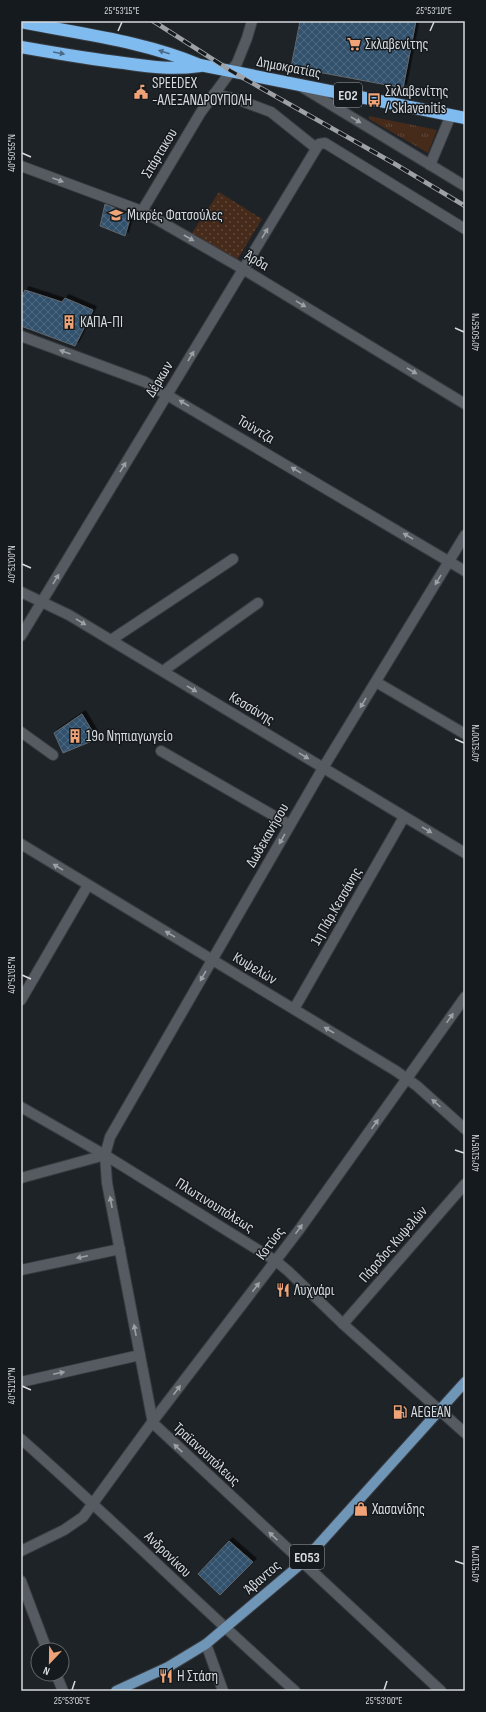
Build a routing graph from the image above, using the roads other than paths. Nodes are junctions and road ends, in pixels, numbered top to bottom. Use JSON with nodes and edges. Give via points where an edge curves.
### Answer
{"nodes":[{"id":1,"x":252,"y":21,"type":"edge"},
{"id":2,"x":21,"y":22,"type":"edge"},
{"id":3,"x":21,"y":46,"type":"edge"},
{"id":4,"x":200,"y":66,"type":"junction"},
{"id":5,"x":231,"y":72,"type":"junction"},
{"id":6,"x":298,"y":85,"type":"junction"},
{"id":7,"x":214,"y":94,"type":"junction"},
{"id":8,"x":451,"y":115,"type":"junction"},
{"id":9,"x":465,"y":118,"type":"edge"},
{"id":10,"x":320,"y":146,"type":"junction"},
{"id":11,"x":430,"y":165,"type":"junction"},
{"id":12,"x":21,"y":166,"type":"edge"},
{"id":13,"x":465,"y":186,"type":"edge"},
{"id":14,"x":142,"y":211,"type":"junction"},
{"id":15,"x":465,"y":229,"type":"edge"},
{"id":16,"x":243,"y":269,"type":"junction"},
{"id":17,"x":21,"y":336,"type":"edge"},
{"id":18,"x":168,"y":394,"type":"junction"},
{"id":19,"x":465,"y":404,"type":"edge"},
{"id":20,"x":465,"y":535,"type":"edge"},
{"id":21,"x":233,"y":559,"type":"dead end"},
{"id":22,"x":449,"y":561,"type":"junction"},
{"id":23,"x":465,"y":571,"type":"edge"},
{"id":24,"x":21,"y":592,"type":"edge"},
{"id":25,"x":42,"y":601,"type":"junction"},
{"id":26,"x":258,"y":603,"type":"dead end"},
{"id":27,"x":21,"y":636,"type":"edge"},
{"id":28,"x":111,"y":640,"type":"junction"},
{"id":29,"x":163,"y":671,"type":"junction"},
{"id":30,"x":376,"y":682,"type":"junction"},
{"id":31,"x":21,"y":732,"type":"edge"},
{"id":32,"x":465,"y":734,"type":"edge"},
{"id":33,"x":161,"y":751,"type":"dead end"},
{"id":34,"x":53,"y":755,"type":"dead end"},
{"id":35,"x":323,"y":768,"type":"junction"},
{"id":36,"x":404,"y":817,"type":"junction"},
{"id":37,"x":290,"y":825,"type":"junction"},
{"id":38,"x":21,"y":844,"type":"edge"},
{"id":39,"x":465,"y":853,"type":"edge"},
{"id":40,"x":88,"y":884,"type":"junction"},
{"id":41,"x":212,"y":960,"type":"junction"},
{"id":42,"x":465,"y":997,"type":"edge"},
{"id":43,"x":21,"y":1000,"type":"edge"},
{"id":44,"x":294,"y":1009,"type":"junction"},
{"id":45,"x":407,"y":1079,"type":"junction"},
{"id":46,"x":21,"y":1106,"type":"edge"},
{"id":47,"x":465,"y":1129,"type":"edge"},
{"id":48,"x":105,"y":1155,"type":"junction"},
{"id":49,"x":21,"y":1178,"type":"edge"},
{"id":50,"x":465,"y":1184,"type":"edge"},
{"id":51,"x":120,"y":1249,"type":"junction"},
{"id":52,"x":276,"y":1261,"type":"junction"},
{"id":53,"x":21,"y":1270,"type":"edge"},
{"id":54,"x":343,"y":1324,"type":"junction"},
{"id":55,"x":140,"y":1356,"type":"junction"},
{"id":56,"x":21,"y":1382,"type":"edge"},
{"id":57,"x":465,"y":1382,"type":"edge"},
{"id":58,"x":439,"y":1410,"type":"junction"},
{"id":59,"x":153,"y":1421,"type":"junction"},
{"id":60,"x":465,"y":1433,"type":"edge"},
{"id":61,"x":21,"y":1439,"type":"edge"},
{"id":62,"x":94,"y":1503,"type":"junction"},
{"id":63,"x":21,"y":1550,"type":"edge"},
{"id":64,"x":302,"y":1563,"type":"junction"},
{"id":65,"x":21,"y":1581,"type":"edge"},
{"id":66,"x":225,"y":1629,"type":"junction"},
{"id":67,"x":44,"y":1642,"type":"edge"},
{"id":68,"x":206,"y":1644,"type":"junction"},
{"id":69,"x":116,"y":1691,"type":"edge"},
{"id":70,"x":222,"y":1691,"type":"edge"},
{"id":71,"x":295,"y":1691,"type":"edge"},
{"id":72,"x":441,"y":1691,"type":"edge"}],
"edges":[{"from":1,"to":5,"type":"street","name":"Σπάρτακου","via":[[242,51]]},
{"from":4,"to":2,"type":"highway","name":"Δημοκρατίας","number":"ΕΟ2","one_way":true,"via":[[142,46]]},
{"from":3,"to":4,"type":"highway","name":"Δημοκρατίας","number":"ΕΟ2","one_way":true,"via":[[97,60],[164,68]]},
{"from":4,"to":5,"type":"highway","name":"Δημοκρατίας","number":"ΕΟ2"},
{"from":5,"to":6,"type":"highway","name":"Δημοκρατίας","number":"ΕΟ2"},
{"from":5,"to":7,"type":"street","name":"Σπάρτακου"},
{"from":6,"to":8,"type":"highway","name":"Δημοκρατίας","number":"ΕΟ2"},
{"from":6,"to":11,"type":"street","one_way":true},
{"from":7,"to":10,"type":"street","via":[[244,101],[271,112]]},
{"from":7,"to":14,"type":"street","name":"Σπάρτακου"},
{"from":8,"to":9,"type":"highway","name":"Δημοκρατίας","number":"ΕΟ2"},
{"from":8,"to":11,"type":"street"},
{"from":10,"to":15,"type":"street"},
{"from":16,"to":10,"type":"street","name":"Δέρκων","one_way":true},
{"from":11,"to":13,"type":"street"},
{"from":12,"to":14,"type":"street","name":"Άρδα","one_way":true},
{"from":14,"to":16,"type":"street","name":"Άρδα","one_way":true},
{"from":18,"to":16,"type":"street","name":"Δέρκων","one_way":true},
{"from":16,"to":19,"type":"street","name":"Άρδα","one_way":true},
{"from":18,"to":17,"type":"street","name":"Τούντζα","one_way":true,"via":[[137,378]]},
{"from":22,"to":18,"type":"street","name":"Τούντζα","one_way":true},
{"from":25,"to":18,"type":"street","name":"Δέρκων","one_way":true},
{"from":20,"to":22,"type":"street","name":"Δωδεκανήσου"},
{"from":21,"to":28,"type":"street"},
{"from":22,"to":23,"type":"street","name":"Τούντζα"},
{"from":22,"to":30,"type":"street","name":"Δωδεκανήσου","one_way":true},
{"from":24,"to":25,"type":"street","name":"Κεσσάνης"},
{"from":25,"to":27,"type":"street","name":"Δέρκων"},
{"from":25,"to":28,"type":"street","name":"Κεσσάνης","one_way":true},
{"from":26,"to":29,"type":"street"},
{"from":28,"to":29,"type":"street","name":"Κεσσάνης"},
{"from":29,"to":35,"type":"street","name":"Κεσσάνης","one_way":true},
{"from":30,"to":32,"type":"street"},
{"from":30,"to":35,"type":"street","name":"Δωδεκανήσου","one_way":true},
{"from":31,"to":34,"type":"street"},
{"from":33,"to":37,"type":"street"},
{"from":35,"to":36,"type":"street","name":"Κεσσάνης"},
{"from":35,"to":37,"type":"street","name":"Δωδεκανήσου"},
{"from":36,"to":39,"type":"street","name":"Κεσσάνης","one_way":true},
{"from":36,"to":44,"type":"street","name":"1η Πάρ.Κεσσάνης"},
{"from":37,"to":41,"type":"street","name":"Δωδεκανήσου","one_way":true},
{"from":40,"to":38,"type":"street","name":"Κυψελών","one_way":true},
{"from":41,"to":40,"type":"street","name":"Κυψελών","one_way":true},
{"from":40,"to":43,"type":"street"},
{"from":41,"to":44,"type":"street","name":"Κυψελών"},
{"from":41,"to":48,"type":"street","name":"Δωδεκανήσου","one_way":true,"via":[[110,1137]]},
{"from":45,"to":42,"type":"street","name":"Κοτύος","one_way":true},
{"from":45,"to":44,"type":"street","name":"Κυψελών","one_way":true},
{"from":47,"to":45,"type":"street","name":"Κυψελών","one_way":true},
{"from":52,"to":45,"type":"street","name":"Κοτύος","one_way":true},
{"from":46,"to":48,"type":"street","name":"Πλωτινουπόλεως"},
{"from":48,"to":49,"type":"street"},
{"from":51,"to":48,"type":"street","name":"Τραϊανουπόλεως","one_way":true,"via":[[107,1183]]},
{"from":48,"to":52,"type":"street","name":"Πλωτινουπόλεως"},
{"from":50,"to":54,"type":"street","name":"Πάροδος Κυψελών"},
{"from":51,"to":53,"type":"street","one_way":true},
{"from":55,"to":51,"type":"street","name":"Τραϊανουπόλεως","one_way":true},
{"from":52,"to":54,"type":"street","name":"Πλωτινουπόλεως"},
{"from":59,"to":52,"type":"street","name":"Κοτύος","one_way":true},
{"from":54,"to":58,"type":"street","name":"Πλωτινουπόλεως"},
{"from":56,"to":55,"type":"street","one_way":true},
{"from":55,"to":59,"type":"street","name":"Τραϊανουπόλεως"},
{"from":57,"to":58,"type":"main road","name":"Άβαντος","number":"ΕΟ53"},
{"from":58,"to":60,"type":"street","name":"Πλωτινουπόλεως"},
{"from":58,"to":64,"type":"main road","name":"Άβαντος","number":"ΕΟ53"},
{"from":59,"to":62,"type":"street","name":"Κοτύος"},
{"from":64,"to":59,"type":"street","name":"Τραϊανουπόλεως","one_way":true,"via":[[160,1431]]},
{"from":61,"to":62,"type":"street","name":"Ανδρονίκου"},
{"from":62,"to":63,"type":"street","name":"Κοτύος","via":[[83,1517],[64,1530]]},
{"from":62,"to":66,"type":"street","name":"Ανδρονίκου"},
{"from":64,"to":66,"type":"main road","name":"Άβαντος","number":"ΕΟ53"},
{"from":64,"to":72,"type":"street","name":"Τραϊανουπόλεως"},
{"from":65,"to":67,"type":"street"},
{"from":66,"to":68,"type":"main road","name":"Άβαντος","number":"ΕΟ53"},
{"from":66,"to":71,"type":"street","name":"Ανδρονίκου"},
{"from":68,"to":69,"type":"main road","name":"Άβαντος","number":"ΕΟ53","via":[[168,1667]]},
{"from":68,"to":70,"type":"street"}]}
